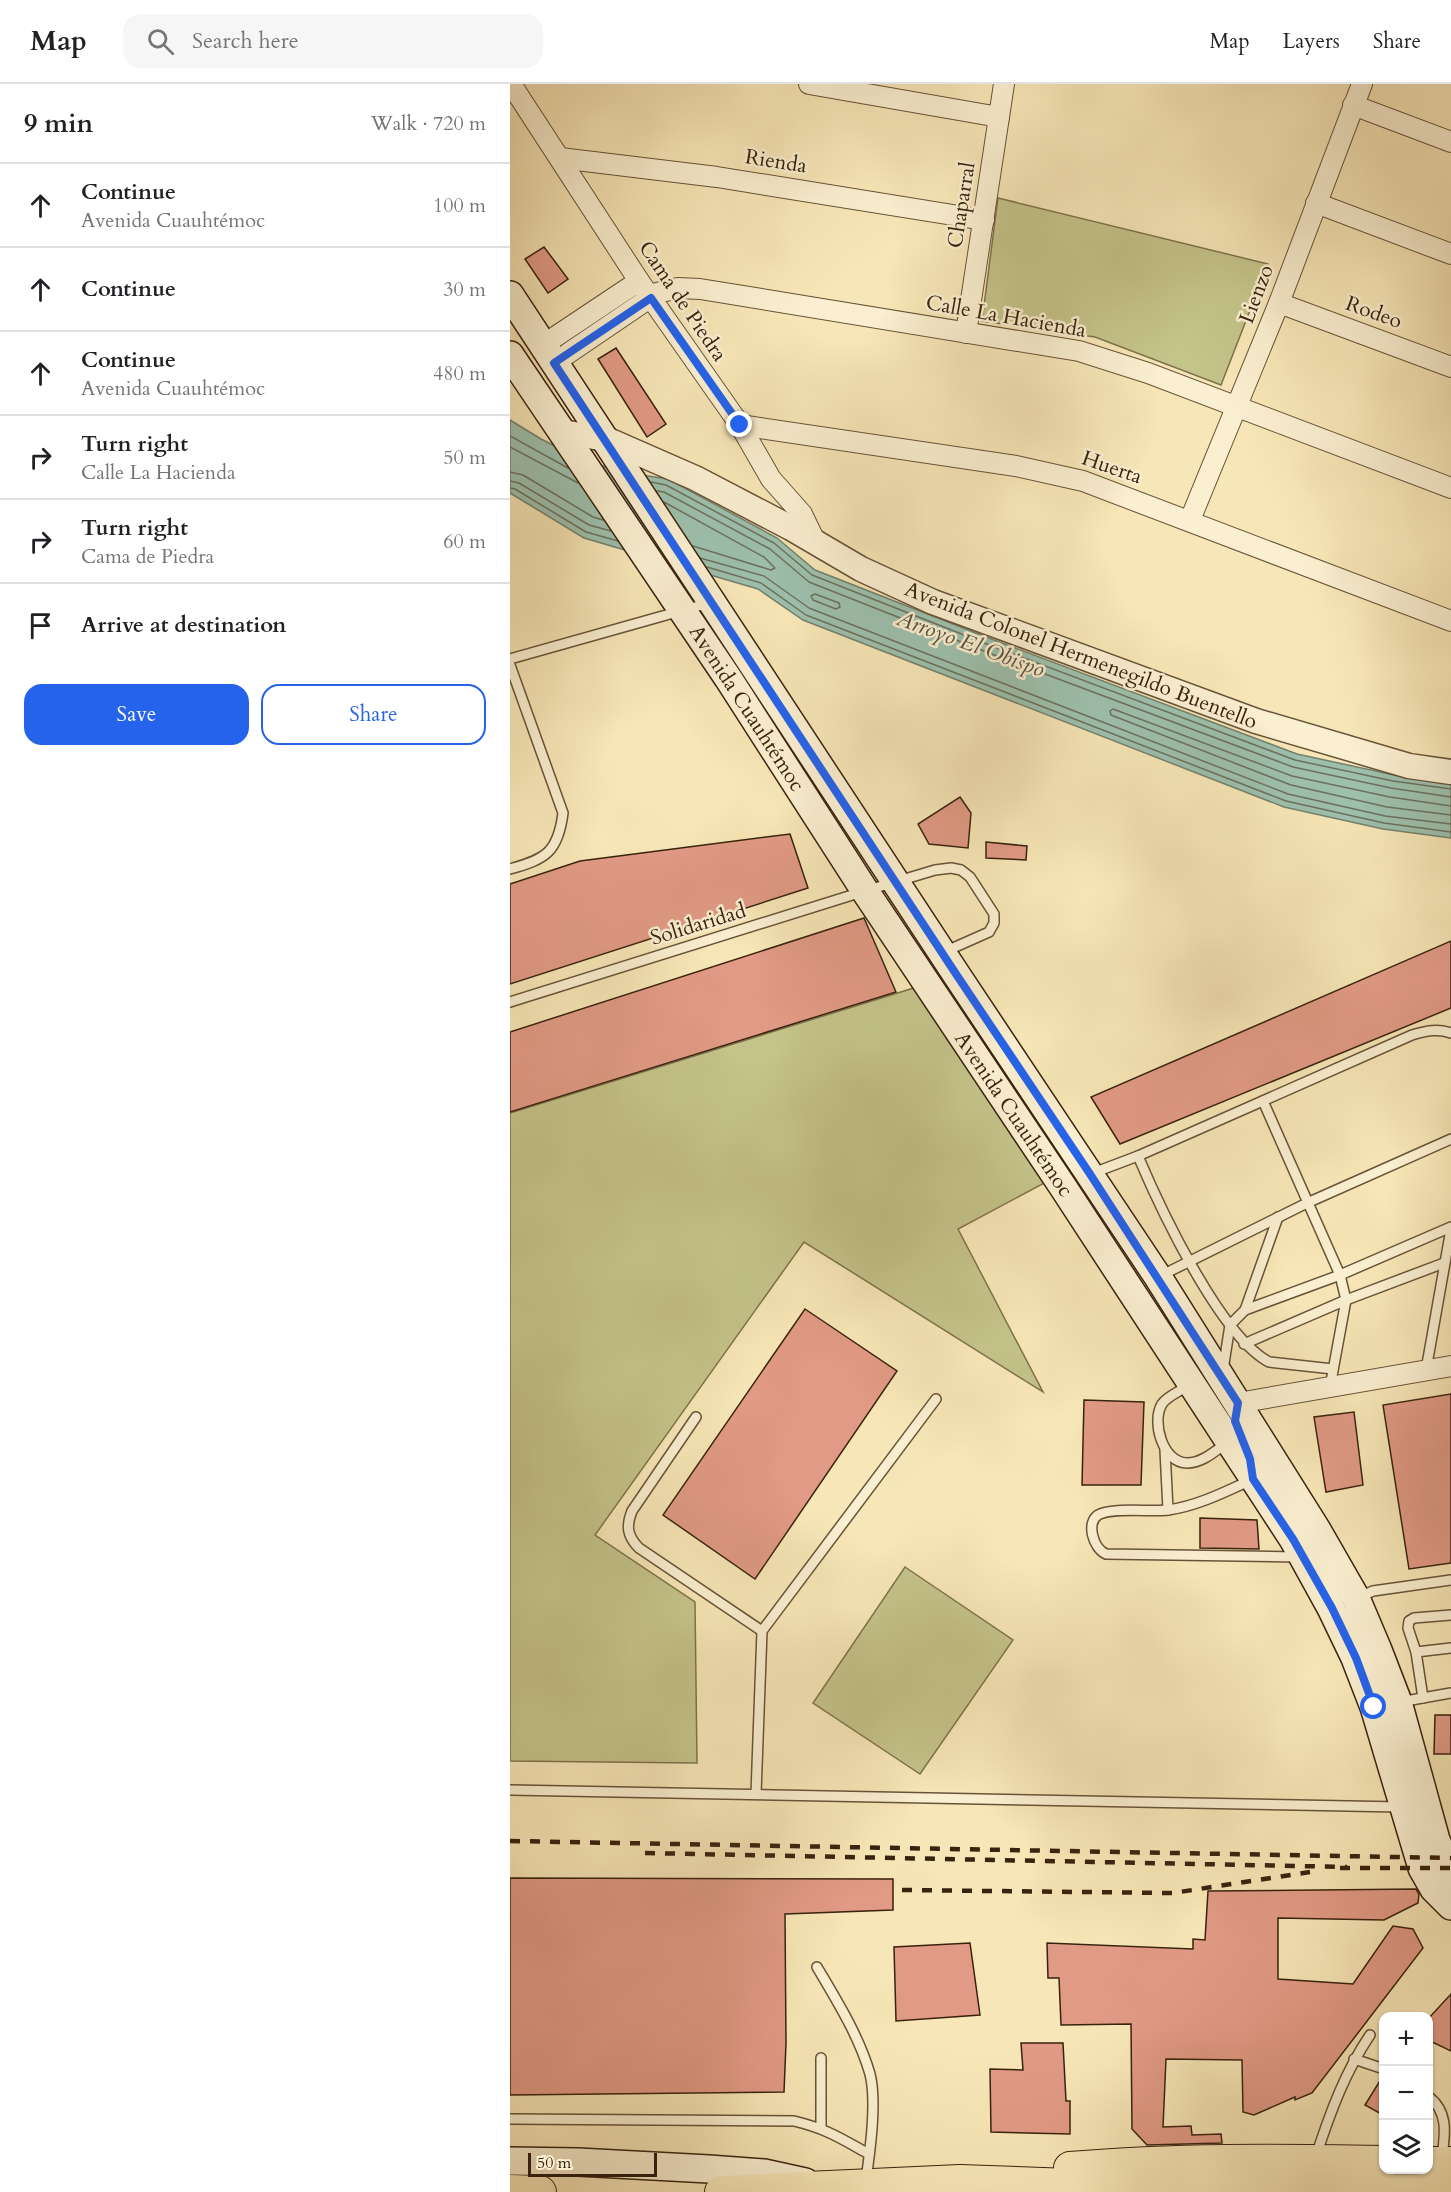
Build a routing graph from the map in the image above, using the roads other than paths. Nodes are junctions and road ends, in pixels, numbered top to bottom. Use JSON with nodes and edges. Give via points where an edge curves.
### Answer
{"nodes":[{"id":1,"x":511,"y":84,"type":"edge"},
{"id":2,"x":809,"y":84,"type":"edge"},
{"id":3,"x":1004,"y":84,"type":"edge"},
{"id":4,"x":1362,"y":84,"type":"edge"},
{"id":5,"x":1353,"y":105,"type":"junction"},
{"id":6,"x":999,"y":117,"type":"junction"},
{"id":7,"x":1451,"y":141,"type":"edge"},
{"id":8,"x":560,"y":158,"type":"junction"},
{"id":9,"x":1316,"y":202,"type":"junction"},
{"id":10,"x":984,"y":220,"type":"junction"},
{"id":11,"x":1451,"y":254,"type":"edge"},
{"id":12,"x":639,"y":280,"type":"junction"},
{"id":13,"x":510,"y":295,"type":"edge"},
{"id":14,"x":651,"y":298,"type":"junction"},
{"id":15,"x":1279,"y":303,"type":"junction"},
{"id":16,"x":966,"y":333,"type":"junction"},
{"id":17,"x":548,"y":354,"type":"junction"},
{"id":18,"x":510,"y":355,"type":"edge"},
{"id":19,"x":1451,"y":367,"type":"edge"},
{"id":20,"x":1236,"y":406,"type":"junction"},
{"id":21,"x":740,"y":425,"type":"junction"},
{"id":22,"x":568,"y":439,"type":"junction"},
{"id":23,"x":611,"y":447,"type":"junction"},
{"id":24,"x":1451,"y":488,"type":"edge"},
{"id":25,"x":1190,"y":520,"type":"junction"},
{"id":26,"x":796,"y":521,"type":"junction"},
{"id":27,"x":706,"y":595,"type":"junction"},
{"id":28,"x":678,"y":603,"type":"junction"},
{"id":29,"x":1451,"y":621,"type":"edge"},
{"id":30,"x":510,"y":658,"type":"edge"},
{"id":31,"x":510,"y":665,"type":"edge"},
{"id":32,"x":1451,"y":772,"type":"edge"},
{"id":33,"x":510,"y":870,"type":"edge"},
{"id":34,"x":896,"y":882,"type":"junction"},
{"id":35,"x":865,"y":891,"type":"junction"},
{"id":36,"x":942,"y":953,"type":"junction"},
{"id":37,"x":510,"y":1002,"type":"edge"},
{"id":38,"x":1451,"y":1033,"type":"edge"},
{"id":39,"x":1263,"y":1101,"type":"junction"},
{"id":40,"x":1451,"y":1140,"type":"edge"},
{"id":41,"x":1138,"y":1156,"type":"junction"},
{"id":42,"x":1090,"y":1174,"type":"junction"},
{"id":43,"x":1307,"y":1203,"type":"junction"},
{"id":44,"x":1278,"y":1217,"type":"junction"},
{"id":45,"x":1451,"y":1228,"type":"edge"},
{"id":46,"x":1190,"y":1261,"type":"junction"},
{"id":47,"x":1444,"y":1263,"type":"junction"},
{"id":48,"x":1340,"y":1275,"type":"junction"},
{"id":49,"x":1158,"y":1277,"type":"junction"},
{"id":50,"x":1346,"y":1300,"type":"junction"},
{"id":51,"x":1245,"y":1310,"type":"junction"},
{"id":52,"x":1230,"y":1325,"type":"junction"},
{"id":53,"x":1244,"y":1344,"type":"junction"},
{"id":54,"x":1175,"y":1360,"type":"junction"},
{"id":55,"x":1451,"y":1366,"type":"edge"},
{"id":56,"x":1426,"y":1370,"type":"junction"},
{"id":57,"x":1222,"y":1378,"type":"junction"},
{"id":58,"x":1332,"y":1378,"type":"junction"},
{"id":59,"x":1191,"y":1384,"type":"junction"},
{"id":60,"x":936,"y":1399,"type":"dead end"},
{"id":61,"x":1238,"y":1403,"type":"junction"},
{"id":62,"x":696,"y":1417,"type":"dead end"},
{"id":63,"x":1229,"y":1441,"type":"junction"},
{"id":64,"x":1165,"y":1450,"type":"junction"},
{"id":65,"x":1253,"y":1479,"type":"junction"},
{"id":66,"x":1168,"y":1510,"type":"junction"},
{"id":67,"x":1303,"y":1557,"type":"junction"},
{"id":68,"x":1451,"y":1580,"type":"edge"},
{"id":69,"x":1344,"y":1603,"type":"junction"},
{"id":70,"x":1451,"y":1615,"type":"edge"},
{"id":71,"x":762,"y":1631,"type":"junction"},
{"id":72,"x":1451,"y":1648,"type":"edge"},
{"id":73,"x":1416,"y":1652,"type":"junction"},
{"id":74,"x":1451,"y":1693,"type":"edge"},
{"id":75,"x":1393,"y":1703,"type":"junction"},
{"id":76,"x":510,"y":1790,"type":"edge"},
{"id":77,"x":756,"y":1794,"type":"junction"},
{"id":78,"x":1402,"y":1807,"type":"junction"},
{"id":79,"x":1434,"y":1841,"type":"edge"},
{"id":80,"x":1451,"y":1875,"type":"edge"},
{"id":81,"x":1451,"y":1906,"type":"edge"},
{"id":82,"x":817,"y":1967,"type":"dead end"},
{"id":83,"x":1370,"y":2035,"type":"dead end"},
{"id":84,"x":821,"y":2058,"type":"dead end"},
{"id":85,"x":1354,"y":2058,"type":"junction"},
{"id":86,"x":1379,"y":2067,"type":"edge"},
{"id":87,"x":1433,"y":2100,"type":"edge"},
{"id":88,"x":510,"y":2119,"type":"edge"},
{"id":89,"x":821,"y":2127,"type":"junction"},
{"id":90,"x":510,"y":2151,"type":"edge"},
{"id":91,"x":869,"y":2154,"type":"junction"},
{"id":92,"x":510,"y":2161,"type":"edge"},
{"id":93,"x":1315,"y":2161,"type":"junction"},
{"id":94,"x":578,"y":2162,"type":"junction"},
{"id":95,"x":1379,"y":2162,"type":"edge"},
{"id":96,"x":1443,"y":2170,"type":"edge"},
{"id":97,"x":960,"y":2181,"type":"junction"},
{"id":98,"x":866,"y":2185,"type":"junction"},
{"id":99,"x":832,"y":2188,"type":"junction"},
{"id":100,"x":510,"y":2191,"type":"edge"},
{"id":101,"x":1234,"y":2191,"type":"edge"},
{"id":102,"x":540,"y":2192,"type":"edge"},
{"id":103,"x":721,"y":2192,"type":"edge"}],
"edges":[{"from":1,"to":8,"type":"street","name":"Cama de Piedra"},
{"from":2,"to":6,"type":"street"},
{"from":3,"to":6,"type":"street","name":"Chaparral"},
{"from":4,"to":5,"type":"street","name":"Lienzo"},
{"from":5,"to":7,"type":"street"},
{"from":5,"to":9,"type":"street","name":"Lienzo"},
{"from":6,"to":10,"type":"street","name":"Chaparral"},
{"from":8,"to":10,"type":"street","name":"Rienda","via":[[717,177]]},
{"from":8,"to":12,"type":"street","name":"Cama de Piedra"},
{"from":9,"to":11,"type":"street"},
{"from":9,"to":15,"type":"street","name":"Lienzo"},
{"from":10,"to":16,"type":"street","name":"Chaparral"},
{"from":12,"to":14,"type":"street","name":"Cama de Piedra"},
{"from":12,"to":17,"type":"street"},
{"from":13,"to":17,"type":"main road","name":"Avenida Cuauhtémoc"},
{"from":14,"to":16,"type":"street","name":"Calle La Hacienda","via":[[668,290],[700,289]]},
{"from":14,"to":17,"type":"street","name":"Calle La Hacienda"},
{"from":14,"to":21,"type":"street","name":"Cama de Piedra"},
{"from":15,"to":19,"type":"street","name":"Rodeo"},
{"from":15,"to":20,"type":"street","name":"Lienzo"},
{"from":16,"to":20,"type":"street","name":"Calle La Hacienda","via":[[1079,351]]},
{"from":17,"to":23,"type":"main road","name":"Avenida Cuauhtémoc"},
{"from":18,"to":22,"type":"main road","name":"Avenida Cuauhtémoc"},
{"from":20,"to":24,"type":"street","name":"Calle La Hacienda"},
{"from":20,"to":25,"type":"street","name":"Lienzo"},
{"from":21,"to":25,"type":"street","name":"Huerta","via":[[1016,466],[1083,481]]},
{"from":21,"to":26,"type":"street","name":"Cama de Piedra"},
{"from":22,"to":23,"type":"street","name":"Avenida Colonel Hermenegildo Buentello"},
{"from":22,"to":28,"type":"main road","name":"Avenida Cuauhtémoc"},
{"from":23,"to":26,"type":"street","name":"Avenida Colonel Hermenegildo Buentello"},
{"from":23,"to":27,"type":"main road","name":"Avenida Cuauhtémoc"},
{"from":25,"to":29,"type":"street","name":"Huerta"},
{"from":26,"to":32,"type":"street","name":"Avenida Colonel Hermenegildo Buentello","via":[[816,543],[933,602],[1256,721],[1409,766]]},
{"from":27,"to":28,"type":"lane"},
{"from":27,"to":34,"type":"main road","name":"Avenida Cuauhtémoc"},
{"from":28,"to":30,"type":"lane","via":[[624,625]]},
{"from":28,"to":35,"type":"main road","name":"Avenida Cuauhtémoc"},
{"from":31,"to":33,"type":"lane","via":[[563,813],[560,833],[550,851]]},
{"from":34,"to":35,"type":"lane","name":"Solidaridad"},
{"from":34,"to":36,"type":"main road","name":"Avenida Cuauhtémoc"},
{"from":34,"to":36,"type":"lane","name":"Solidaridad","via":[[951,868],[970,877],[984,896],[994,914],[989,932]]},
{"from":35,"to":37,"type":"lane","name":"Solidaridad"},
{"from":35,"to":54,"type":"main road","name":"Avenida Cuauhtémoc"},
{"from":36,"to":42,"type":"main road","name":"Avenida Cuauhtémoc"},
{"from":38,"to":39,"type":"lane","via":[[1442,1030],[1412,1035]]},
{"from":39,"to":41,"type":"lane"},
{"from":39,"to":43,"type":"lane"},
{"from":40,"to":43,"type":"lane"},
{"from":41,"to":42,"type":"lane"},
{"from":41,"to":46,"type":"lane"},
{"from":42,"to":49,"type":"main road","name":"Avenida Cuauhtémoc"},
{"from":43,"to":44,"type":"lane"},
{"from":43,"to":48,"type":"lane"},
{"from":44,"to":46,"type":"lane"},
{"from":44,"to":51,"type":"lane"},
{"from":45,"to":47,"type":"lane"},
{"from":45,"to":48,"type":"lane"},
{"from":46,"to":49,"type":"lane"},
{"from":46,"to":52,"type":"lane"},
{"from":47,"to":50,"type":"lane"},
{"from":47,"to":56,"type":"lane"},
{"from":48,"to":50,"type":"lane"},
{"from":48,"to":51,"type":"lane"},
{"from":49,"to":57,"type":"main road","name":"Avenida Cuauhtémoc"},
{"from":50,"to":53,"type":"lane"},
{"from":50,"to":58,"type":"lane"},
{"from":51,"to":52,"type":"lane"},
{"from":52,"to":53,"type":"lane"},
{"from":52,"to":57,"type":"lane"},
{"from":53,"to":58,"type":"lane","via":[[1269,1362]]},
{"from":54,"to":59,"type":"main road","name":"Avenida Cuauhtémoc"},
{"from":54,"to":61,"type":"main road","via":[[1195,1372],[1217,1398]]},
{"from":55,"to":56,"type":"street"},
{"from":56,"to":58,"type":"street"},
{"from":57,"to":61,"type":"main road","name":"Avenida Cuauhtémoc"},
{"from":58,"to":61,"type":"street"},
{"from":59,"to":63,"type":"main road","name":"Avenida Cuauhtémoc"},
{"from":59,"to":64,"type":"lane","via":[[1164,1401],[1160,1409],[1158,1418]]},
{"from":60,"to":71,"type":"lane"},
{"from":61,"to":65,"type":"main road","via":[[1235,1421],[1250,1459]]},
{"from":61,"to":69,"type":"main road","name":"Avenida Cuauhtémoc","via":[[1317,1530]]},
{"from":62,"to":71,"type":"lane","via":[[632,1511],[628,1531],[639,1548]]},
{"from":63,"to":64,"type":"lane","via":[[1202,1460],[1186,1463],[1174,1460]]},
{"from":63,"to":65,"type":"main road","name":"Avenida Cuauhtémoc"},
{"from":64,"to":66,"type":"lane"},
{"from":65,"to":66,"type":"lane"},
{"from":65,"to":67,"type":"main road","name":"Avenida Cuauhtémoc"},
{"from":66,"to":67,"type":"lane","via":[[1098,1515],[1094,1520],[1094,1543],[1106,1554]]},
{"from":67,"to":69,"type":"main road","name":"Avenida Cuauhtémoc"},
{"from":68,"to":69,"type":"lane","via":[[1373,1591]]},
{"from":69,"to":75,"type":"main road","name":"Avenida Cuauhtémoc"},
{"from":70,"to":73,"type":"lane","via":[[1409,1621]]},
{"from":71,"to":77,"type":"lane"},
{"from":72,"to":73,"type":"lane"},
{"from":73,"to":75,"type":"lane"},
{"from":74,"to":75,"type":"lane"},
{"from":75,"to":78,"type":"main road","name":"Avenida Cuauhtémoc"},
{"from":75,"to":79,"type":"main road","name":"Avenida Cuauhtémoc"},
{"from":76,"to":77,"type":"lane"},
{"from":77,"to":78,"type":"lane"},
{"from":78,"to":79,"type":"main road","name":"Avenida Cuauhtémoc"},
{"from":79,"to":80,"type":"main road","name":"Avenida Cuauhtémoc"},
{"from":79,"to":81,"type":"main road","name":"Avenida Cuauhtémoc","via":[[1422,1868],[1434,1889]]},
{"from":82,"to":91,"type":"lane","via":[[848,2022],[870,2076]]},
{"from":83,"to":85,"type":"lane"},
{"from":84,"to":89,"type":"lane"},
{"from":85,"to":86,"type":"lane"},
{"from":85,"to":93,"type":"lane"},
{"from":87,"to":96,"type":"lane","via":[[1443,2113],[1445,2124]]},
{"from":88,"to":89,"type":"lane","via":[[794,2121]]},
{"from":89,"to":91,"type":"lane"},
{"from":90,"to":94,"type":"lane"},
{"from":91,"to":98,"type":"lane"},
{"from":92,"to":94,"type":"main road"},
{"from":93,"to":95,"type":"main road"},
{"from":93,"to":97,"type":"main road","via":[[1124,2164]]},
{"from":94,"to":99,"type":"main road","via":[[764,2173]]},
{"from":96,"to":101,"type":"main road"},
{"from":97,"to":98,"type":"main road"},
{"from":97,"to":101,"type":"main road"},
{"from":98,"to":99,"type":"main road"},
{"from":99,"to":103,"type":"main road"},
{"from":100,"to":102,"type":"main road"}]}
